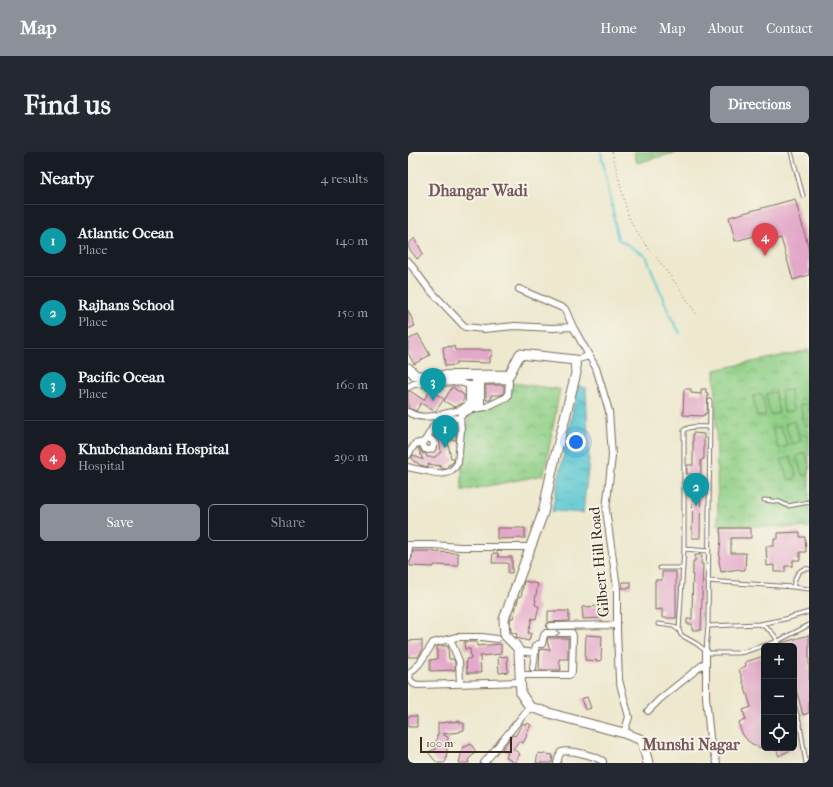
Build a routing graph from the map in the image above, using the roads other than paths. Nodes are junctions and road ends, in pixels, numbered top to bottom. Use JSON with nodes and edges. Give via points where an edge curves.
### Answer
{"nodes":[{"id":1,"x":791,"y":152,"type":"edge"},
{"id":2,"x":803,"y":196,"type":"dead end"},
{"id":3,"x":408,"y":261,"type":"edge"},
{"id":4,"x":519,"y":289,"type":"dead end"},
{"id":5,"x":573,"y":327,"type":"junction"},
{"id":6,"x":589,"y":356,"type":"junction"},
{"id":7,"x":575,"y":360,"type":"junction"},
{"id":8,"x":409,"y":372,"type":"edge"},
{"id":9,"x":476,"y":384,"type":"junction"},
{"id":10,"x":408,"y":387,"type":"edge"},
{"id":11,"x":475,"y":398,"type":"junction"},
{"id":12,"x":710,"y":401,"type":"dead end"},
{"id":13,"x":469,"y":402,"type":"junction"},
{"id":14,"x":481,"y":408,"type":"junction"},
{"id":15,"x":471,"y":410,"type":"junction"},
{"id":16,"x":408,"y":412,"type":"edge"},
{"id":17,"x":472,"y":417,"type":"dead end"},
{"id":18,"x":460,"y":418,"type":"junction"},
{"id":19,"x":710,"y":427,"type":"junction"},
{"id":20,"x":408,"y":455,"type":"edge"},
{"id":21,"x":408,"y":467,"type":"edge"},
{"id":22,"x":764,"y":500,"type":"dead end"},
{"id":23,"x":809,"y":502,"type":"edge"},
{"id":24,"x":409,"y":545,"type":"edge"},
{"id":25,"x":531,"y":548,"type":"junction"},
{"id":26,"x":708,"y":550,"type":"junction"},
{"id":27,"x":684,"y":551,"type":"junction"},
{"id":28,"x":408,"y":558,"type":"edge"},
{"id":29,"x":660,"y":568,"type":"dead end"},
{"id":30,"x":683,"y":568,"type":"junction"},
{"id":31,"x":809,"y":569,"type":"edge"},
{"id":32,"x":707,"y":581,"type":"junction"},
{"id":33,"x":793,"y":587,"type":"junction"},
{"id":34,"x":809,"y":589,"type":"edge"},
{"id":35,"x":809,"y":612,"type":"edge"},
{"id":36,"x":658,"y":624,"type":"dead end"},
{"id":37,"x":760,"y":624,"type":"junction"},
{"id":38,"x":617,"y":625,"type":"junction"},
{"id":39,"x":809,"y":625,"type":"edge"},
{"id":40,"x":550,"y":626,"type":"dead end"},
{"id":41,"x":708,"y":626,"type":"junction"},
{"id":42,"x":679,"y":630,"type":"junction"},
{"id":43,"x":450,"y":639,"type":"junction"},
{"id":44,"x":497,"y":639,"type":"dead end"},
{"id":45,"x":778,"y":641,"type":"junction"},
{"id":46,"x":706,"y":652,"type":"junction"},
{"id":47,"x":519,"y":653,"type":"junction"},
{"id":48,"x":532,"y":654,"type":"junction"},
{"id":49,"x":706,"y":662,"type":"junction"},
{"id":50,"x":533,"y":668,"type":"dead end"},
{"id":51,"x":409,"y":676,"type":"edge"},
{"id":52,"x":521,"y":678,"type":"junction"},
{"id":53,"x":460,"y":683,"type":"junction"},
{"id":54,"x":530,"y":707,"type":"junction"},
{"id":55,"x":648,"y":711,"type":"dead end"},
{"id":56,"x":797,"y":714,"type":"edge"},
{"id":57,"x":624,"y":733,"type":"junction"},
{"id":58,"x":484,"y":763,"type":"edge"},
{"id":59,"x":557,"y":763,"type":"edge"},
{"id":60,"x":603,"y":763,"type":"edge"},
{"id":61,"x":648,"y":763,"type":"edge"},
{"id":62,"x":717,"y":763,"type":"edge"},
{"id":63,"x":806,"y":763,"type":"edge"}],
"edges":[{"from":1,"to":2,"type":"lane"},
{"from":3,"to":5,"type":"street","via":[[428,288],[465,327]]},
{"from":4,"to":5,"type":"street","name":"Gilbert Hill Road","via":[[565,309]]},
{"from":5,"to":6,"type":"street","name":"Gilbert Hill Road"},
{"from":6,"to":7,"type":"street"},
{"from":6,"to":38,"type":"street","name":"Gilbert Hill Road","via":[[596,368],[609,411],[612,456],[606,510],[617,588]]},
{"from":7,"to":9,"type":"street","via":[[520,354],[509,375]]},
{"from":7,"to":25,"type":"street","via":[[576,373],[543,513]]},
{"from":8,"to":9,"type":"street","via":[[416,376]]},
{"from":9,"to":10,"type":"street","via":[[459,382],[414,384]]},
{"from":9,"to":11,"type":"street"},
{"from":9,"to":13,"type":"street"},
{"from":9,"to":14,"type":"street"},
{"from":9,"to":14,"type":"street","via":[[508,380],[509,382],[508,396]]},
{"from":11,"to":13,"type":"street"},
{"from":11,"to":15,"type":"street"},
{"from":12,"to":19,"type":"lane"},
{"from":13,"to":16,"type":"street","via":[[459,410],[424,417]]},
{"from":14,"to":15,"type":"street"},
{"from":15,"to":17,"type":"street"},
{"from":15,"to":18,"type":"street"},
{"from":18,"to":20,"type":"street","via":[[440,419],[425,440],[415,444]]},
{"from":18,"to":21,"type":"street","via":[[458,463],[449,472],[441,474]]},
{"from":19,"to":26,"type":"lane"},
{"from":19,"to":27,"type":"lane","via":[[690,427],[684,430]]},
{"from":22,"to":23,"type":"lane","via":[[788,506]]},
{"from":24,"to":25,"type":"street"},
{"from":24,"to":28,"type":"street"},
{"from":25,"to":47,"type":"street","via":[[504,619],[505,635]]},
{"from":26,"to":27,"type":"lane"},
{"from":26,"to":32,"type":"lane"},
{"from":27,"to":30,"type":"lane"},
{"from":29,"to":30,"type":"lane"},
{"from":30,"to":42,"type":"lane"},
{"from":31,"to":33,"type":"lane","via":[[798,572]]},
{"from":32,"to":33,"type":"lane"},
{"from":32,"to":41,"type":"lane"},
{"from":33,"to":34,"type":"lane"},
{"from":35,"to":37,"type":"lane"},
{"from":36,"to":42,"type":"lane","via":[[673,626]]},
{"from":37,"to":41,"type":"lane"},
{"from":37,"to":45,"type":"lane","via":[[771,631]]},
{"from":38,"to":40,"type":"street"},
{"from":38,"to":57,"type":"street","name":"Gilbert Hill Road","via":[[619,680],[629,717]]},
{"from":39,"to":45,"type":"lane"},
{"from":41,"to":46,"type":"lane"},
{"from":42,"to":46,"type":"lane"},
{"from":43,"to":44,"type":"street"},
{"from":43,"to":51,"type":"street","via":[[432,643]]},
{"from":43,"to":53,"type":"street","via":[[459,661]]},
{"from":45,"to":46,"type":"lane","via":[[738,653]]},
{"from":46,"to":49,"type":"street"},
{"from":47,"to":48,"type":"street"},
{"from":47,"to":52,"type":"street"},
{"from":48,"to":50,"type":"street"},
{"from":48,"to":52,"type":"street","one_way":true,"via":[[535,646],[542,644],[546,633],[572,633],[571,674]]},
{"from":49,"to":55,"type":"street"},
{"from":49,"to":62,"type":"street","via":[[710,738]]},
{"from":51,"to":53,"type":"street","via":[[414,684],[418,685]]},
{"from":52,"to":53,"type":"street"},
{"from":52,"to":54,"type":"street","via":[[521,694]]},
{"from":54,"to":57,"type":"street"},
{"from":54,"to":58,"type":"street"},
{"from":56,"to":63,"type":"lane"},
{"from":57,"to":61,"type":"street","via":[[642,740]]},
{"from":59,"to":60,"type":"street","via":[[561,752],[566,751],[596,757]]}]}
